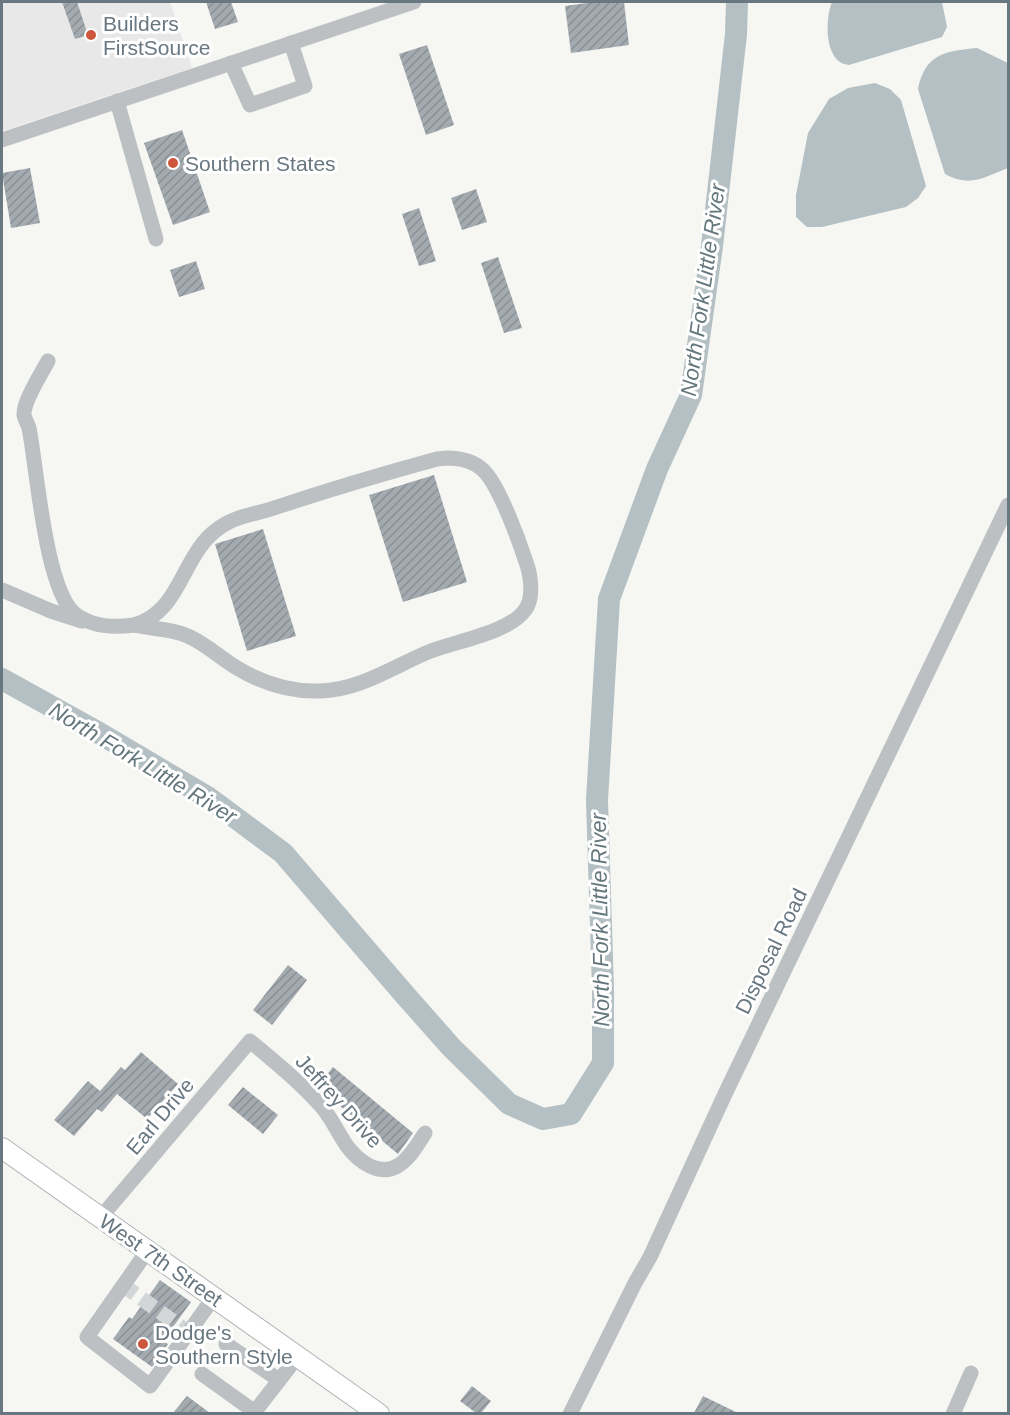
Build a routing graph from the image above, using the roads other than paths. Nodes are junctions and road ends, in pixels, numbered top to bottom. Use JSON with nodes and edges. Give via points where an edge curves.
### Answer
{"nodes":[{"id":1,"x":414,"y":2,"type":"edge"},
{"id":2,"x":291,"y":43,"type":"junction"},
{"id":3,"x":231,"y":63,"type":"junction"},
{"id":4,"x":117,"y":101,"type":"junction"},
{"id":5,"x":2,"y":140,"type":"edge"},
{"id":6,"x":156,"y":239,"type":"dead end"},
{"id":7,"x":48,"y":361,"type":"dead end"},
{"id":8,"x":1008,"y":506,"type":"edge"},
{"id":9,"x":2,"y":590,"type":"edge"},
{"id":10,"x":88,"y":622,"type":"junction"},
{"id":11,"x":134,"y":625,"type":"junction"},
{"id":12,"x":250,"y":1041,"type":"joint"},
{"id":13,"x":425,"y":1133,"type":"dead end"},
{"id":14,"x":2,"y":1148,"type":"edge"},
{"id":15,"x":101,"y":1217,"type":"junction"},
{"id":16,"x":148,"y":1250,"type":"junction"},
{"id":17,"x":214,"y":1297,"type":"junction"},
{"id":18,"x":226,"y":1344,"type":"dead end"},
{"id":19,"x":298,"y":1356,"type":"junction"},
{"id":20,"x":971,"y":1373,"type":"dead end"},
{"id":21,"x":202,"y":1374,"type":"dead end"},
{"id":22,"x":279,"y":1380,"type":"junction"},
{"id":23,"x":254,"y":1413,"type":"edge"},
{"id":24,"x":379,"y":1413,"type":"edge"},
{"id":25,"x":570,"y":1413,"type":"edge"},
{"id":26,"x":952,"y":1413,"type":"edge"}],
"edges":[{"from":1,"to":2,"type":"street"},
{"from":2,"to":3,"type":"street"},
{"from":2,"to":3,"type":"street","via":[[305,86],[250,105]]},
{"from":3,"to":4,"type":"street"},
{"from":4,"to":5,"type":"street"},
{"from":4,"to":6,"type":"street"},
{"from":7,"to":10,"type":"street","via":[[24,414],[54,570],[72,611]]},
{"from":8,"to":25,"type":"street","name":"Disposal Road","via":[[724,1094],[650,1257]]},
{"from":9,"to":10,"type":"street"},
{"from":10,"to":11,"type":"street"},
{"from":11,"to":11,"type":"street","via":[[193,638],[236,667],[277,686],[327,691],[366,682],[426,653],[509,623],[529,604],[530,584],[527,563],[493,484],[482,469],[457,458],[437,459],[226,523],[210,535],[192,558],[165,607],[151,619]]},
{"from":12,"to":13,"type":"street","name":"Jeffrey Drive","via":[[311,1094],[347,1146],[369,1166],[387,1170],[398,1166]]},
{"from":12,"to":15,"type":"street","name":"Earl Drive"},
{"from":14,"to":15,"type":"main road","name":"West 7th Street"},
{"from":15,"to":16,"type":"main road","name":"West 7th Street"},
{"from":16,"to":17,"type":"main road","name":"West 7th Street"},
{"from":16,"to":17,"type":"street","via":[[87,1337],[150,1386]]},
{"from":17,"to":19,"type":"main road","name":"West 7th Street"},
{"from":18,"to":22,"type":"street"},
{"from":19,"to":22,"type":"street"},
{"from":19,"to":24,"type":"main road","name":"West 7th Street"},
{"from":20,"to":26,"type":"street"},
{"from":21,"to":23,"type":"street"},
{"from":22,"to":23,"type":"street"}]}
